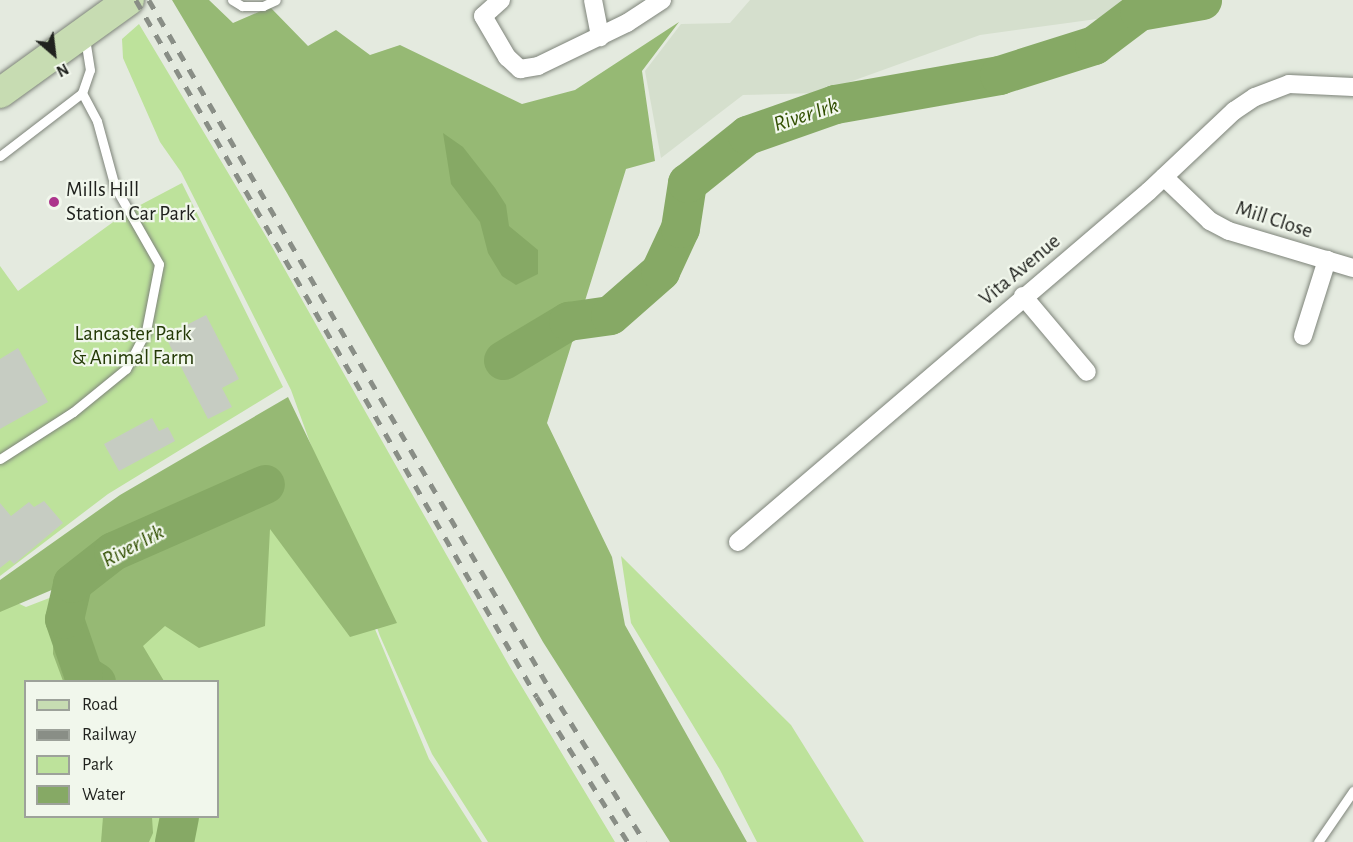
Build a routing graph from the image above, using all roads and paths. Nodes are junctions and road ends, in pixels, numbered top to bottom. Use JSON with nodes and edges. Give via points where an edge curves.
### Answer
{"nodes":[{"id":1,"x":129,"y":0,"type":"edge"},
{"id":2,"x":232,"y":0,"type":"edge"},
{"id":3,"x":276,"y":0,"type":"edge"},
{"id":4,"x":501,"y":0,"type":"edge"},
{"id":5,"x":593,"y":0,"type":"edge"},
{"id":6,"x":662,"y":0,"type":"edge"},
{"id":7,"x":85,"y":32,"type":"junction"},
{"id":8,"x":600,"y":37,"type":"junction"},
{"id":9,"x":1353,"y":87,"type":"edge"},
{"id":10,"x":0,"y":93,"type":"edge"},
{"id":11,"x":81,"y":93,"type":"junction"},
{"id":12,"x":0,"y":156,"type":"edge"},
{"id":13,"x":1164,"y":177,"type":"junction"},
{"id":14,"x":1326,"y":260,"type":"junction"},
{"id":15,"x":1353,"y":268,"type":"edge"},
{"id":16,"x":1023,"y":296,"type":"junction"},
{"id":17,"x":1303,"y":336,"type":"dead end"},
{"id":18,"x":1087,"y":372,"type":"dead end"},
{"id":19,"x":0,"y":459,"type":"edge"},
{"id":20,"x":738,"y":542,"type":"dead end"},
{"id":21,"x":1353,"y":791,"type":"edge"},
{"id":22,"x":1318,"y":842,"type":"edge"}],
"edges":[{"from":1,"to":7,"type":"main road"},
{"from":2,"to":3,"type":"lane","via":[[242,6],[263,6]]},
{"from":4,"to":8,"type":"street","via":[[483,16],[507,57],[520,69],[538,66]]},
{"from":5,"to":8,"type":"street"},
{"from":6,"to":8,"type":"street"},
{"from":7,"to":10,"type":"main road"},
{"from":7,"to":11,"type":"lane","via":[[90,70]]},
{"from":9,"to":13,"type":"street","name":"Vita Avenue","via":[[1288,84],[1263,93],[1234,111]]},
{"from":11,"to":12,"type":"lane"},
{"from":11,"to":19,"type":"lane","via":[[97,121],[116,187],[159,264],[146,331],[126,369],[73,412]]},
{"from":13,"to":14,"type":"street","name":"Mill Close","via":[[1210,221],[1229,231]]},
{"from":13,"to":16,"type":"street","name":"Vita Avenue"},
{"from":14,"to":15,"type":"street","name":"Mill Close"},
{"from":14,"to":17,"type":"street"},
{"from":16,"to":18,"type":"street"},
{"from":16,"to":20,"type":"street","name":"Vita Avenue"},
{"from":21,"to":22,"type":"lane"}]}
